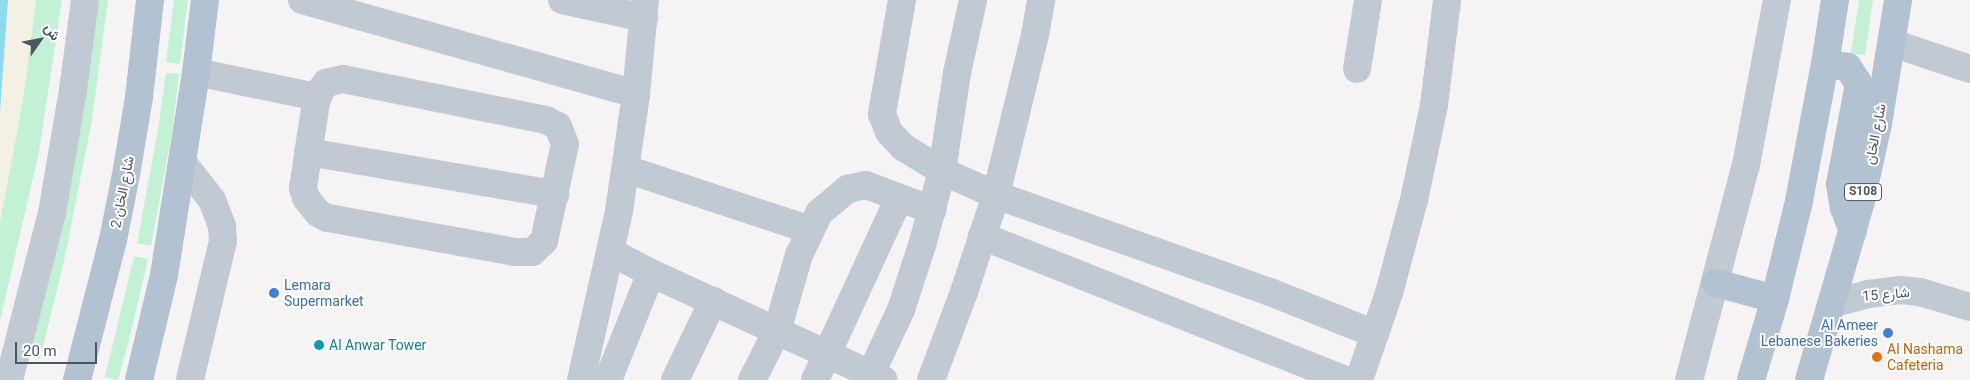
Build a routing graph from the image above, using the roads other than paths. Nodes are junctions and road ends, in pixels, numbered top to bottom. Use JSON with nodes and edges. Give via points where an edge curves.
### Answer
{"nodes":[{"id":1,"x":84,"y":0,"type":"edge"},
{"id":2,"x":150,"y":0,"type":"edge"},
{"id":3,"x":205,"y":0,"type":"edge"},
{"id":4,"x":302,"y":0,"type":"edge"},
{"id":5,"x":562,"y":0,"type":"edge"},
{"id":6,"x":902,"y":0,"type":"edge"},
{"id":7,"x":973,"y":0,"type":"edge"},
{"id":8,"x":1041,"y":0,"type":"edge"},
{"id":9,"x":1368,"y":0,"type":"edge"},
{"id":10,"x":1447,"y":0,"type":"edge"},
{"id":11,"x":1777,"y":0,"type":"edge"},
{"id":12,"x":1835,"y":0,"type":"edge"},
{"id":13,"x":1898,"y":0,"type":"edge"},
{"id":14,"x":645,"y":9,"type":"edge"},
{"id":15,"x":1892,"y":43,"type":"junction"},
{"id":16,"x":1825,"y":64,"type":"junction"},
{"id":17,"x":1358,"y":69,"type":"dead end"},
{"id":18,"x":1970,"y":69,"type":"edge"},
{"id":19,"x":196,"y":72,"type":"junction"},
{"id":20,"x":636,"y":94,"type":"junction"},
{"id":21,"x":317,"y":98,"type":"junction"},
{"id":22,"x":308,"y":152,"type":"junction"},
{"id":23,"x":182,"y":162,"type":"junction"},
{"id":24,"x":626,"y":169,"type":"junction"},
{"id":25,"x":942,"y":171,"type":"junction"},
{"id":26,"x":555,"y":194,"type":"junction"},
{"id":27,"x":996,"y":195,"type":"junction"},
{"id":28,"x":899,"y":198,"type":"junction"},
{"id":29,"x":932,"y":210,"type":"junction"},
{"id":30,"x":810,"y":230,"type":"junction"},
{"id":31,"x":1853,"y":231,"type":"junction"},
{"id":32,"x":982,"y":236,"type":"junction"},
{"id":33,"x":611,"y":252,"type":"junction"},
{"id":34,"x":651,"y":273,"type":"junction"},
{"id":35,"x":1716,"y":282,"type":"junction"},
{"id":36,"x":1775,"y":299,"type":"junction"},
{"id":37,"x":713,"y":301,"type":"junction"},
{"id":38,"x":1831,"y":304,"type":"junction"},
{"id":39,"x":1970,"y":307,"type":"edge"},
{"id":40,"x":777,"y":331,"type":"junction"},
{"id":41,"x":1375,"y":334,"type":"junction"},
{"id":42,"x":828,"y":354,"type":"junction"},
{"id":43,"x":875,"y":378,"type":"edge"},
{"id":44,"x":9,"y":380,"type":"edge"},
{"id":45,"x":77,"y":380,"type":"edge"},
{"id":46,"x":139,"y":380,"type":"edge"},
{"id":47,"x":190,"y":380,"type":"edge"},
{"id":48,"x":581,"y":380,"type":"edge"},
{"id":49,"x":608,"y":380,"type":"edge"},
{"id":50,"x":675,"y":380,"type":"edge"},
{"id":51,"x":752,"y":380,"type":"edge"},
{"id":52,"x":815,"y":380,"type":"edge"},
{"id":53,"x":930,"y":380,"type":"edge"},
{"id":54,"x":1346,"y":380,"type":"edge"},
{"id":55,"x":1359,"y":380,"type":"edge"},
{"id":56,"x":1689,"y":380,"type":"edge"},
{"id":57,"x":1751,"y":380,"type":"edge"},
{"id":58,"x":1809,"y":380,"type":"edge"}],
"edges":[{"from":1,"to":44,"type":"street","via":[[52,213]]},
{"from":2,"to":45,"type":"main road","name":"شارع الخان 2","via":[[127,169],[111,249]]},
{"from":3,"to":19,"type":"main road"},
{"from":4,"to":20,"type":"street"},
{"from":5,"to":14,"type":"street"},
{"from":6,"to":25,"type":"street","via":[[882,114],[890,132],[903,147]]},
{"from":7,"to":25,"type":"street"},
{"from":8,"to":27,"type":"street"},
{"from":9,"to":17,"type":"street"},
{"from":10,"to":41,"type":"street","via":[[1434,105],[1414,200]]},
{"from":11,"to":35,"type":"street","via":[[1746,165]]},
{"from":12,"to":16,"type":"main road"},
{"from":13,"to":15,"type":"main road","name":"شارع الخان","number":"S108"},
{"from":14,"to":20,"type":"street"},
{"from":15,"to":18,"type":"street"},
{"from":15,"to":31,"type":"main road","name":"شارع الخان","number":"S108","via":[[1878,124]]},
{"from":16,"to":31,"type":"main road","via":[[1848,67],[1858,81],[1840,184],[1844,208]]},
{"from":16,"to":36,"type":"main road","via":[[1799,201]]},
{"from":19,"to":21,"type":"street"},
{"from":19,"to":23,"type":"main road"},
{"from":20,"to":24,"type":"street"},
{"from":21,"to":22,"type":"street"},
{"from":21,"to":26,"type":"street","via":[[326,84],[334,80],[351,80],[552,122],[562,132],[565,144]]},
{"from":22,"to":26,"type":"street"},
{"from":22,"to":26,"type":"street","via":[[303,188],[306,198],[318,213],[327,218],[516,252],[532,252],[544,242]]},
{"from":23,"to":46,"type":"main road","via":[[164,275]]},
{"from":23,"to":47,"type":"street","via":[[212,200],[222,226],[223,241]]},
{"from":24,"to":30,"type":"street"},
{"from":24,"to":33,"type":"street"},
{"from":25,"to":27,"type":"street"},
{"from":25,"to":29,"type":"street"},
{"from":27,"to":32,"type":"street"},
{"from":27,"to":41,"type":"street","via":[[1270,292]]},
{"from":28,"to":29,"type":"street"},
{"from":28,"to":30,"type":"street","via":[[866,185],[848,189],[819,213]]},
{"from":28,"to":42,"type":"street"},
{"from":29,"to":43,"type":"street"},
{"from":30,"to":40,"type":"street","via":[[798,255]]},
{"from":31,"to":38,"type":"main road","name":"شارع الخان","number":"S108"},
{"from":32,"to":53,"type":"street"},
{"from":32,"to":54,"type":"street"},
{"from":33,"to":34,"type":"street"},
{"from":33,"to":48,"type":"street"},
{"from":34,"to":37,"type":"street"},
{"from":34,"to":49,"type":"street"},
{"from":35,"to":36,"type":"main road"},
{"from":35,"to":56,"type":"street"},
{"from":36,"to":57,"type":"main road"},
{"from":37,"to":40,"type":"street"},
{"from":37,"to":50,"type":"street"},
{"from":38,"to":39,"type":"street","name":"شارع 15","via":[[1868,294],[1901,290],[1920,292]]},
{"from":38,"to":58,"type":"main road","name":"شارع الخان","number":"S108"},
{"from":40,"to":42,"type":"street"},
{"from":40,"to":51,"type":"street"},
{"from":41,"to":55,"type":"street"},
{"from":42,"to":43,"type":"street"},
{"from":42,"to":52,"type":"street"}]}
